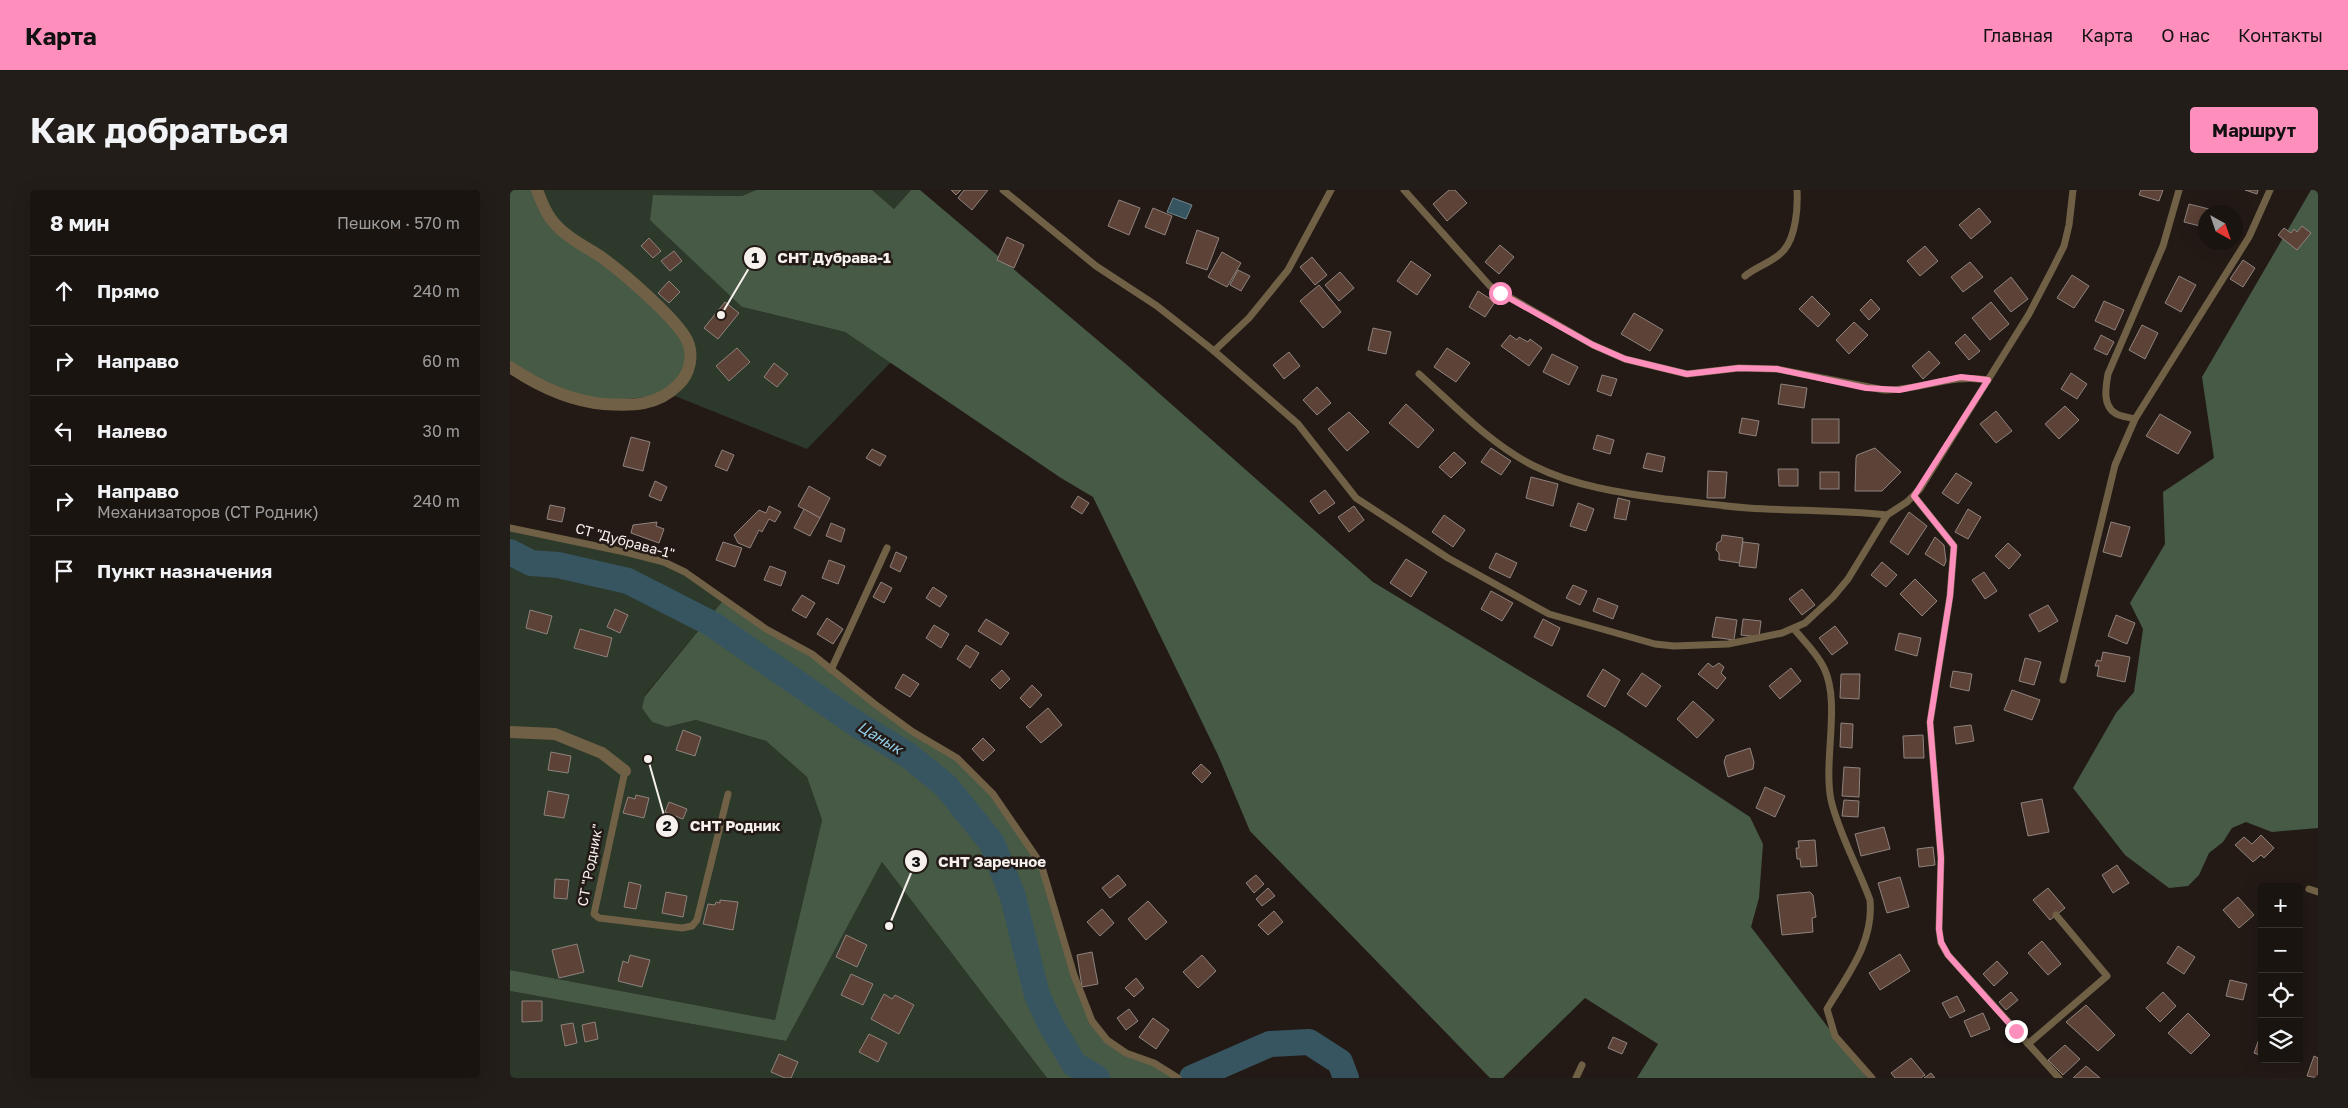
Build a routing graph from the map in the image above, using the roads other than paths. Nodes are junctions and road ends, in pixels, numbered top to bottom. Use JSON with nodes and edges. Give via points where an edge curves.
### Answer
{"nodes":[{"id":1,"x":536,"y":190,"type":"edge"},
{"id":2,"x":1003,"y":190,"type":"edge"},
{"id":3,"x":1332,"y":190,"type":"edge"},
{"id":4,"x":1404,"y":190,"type":"edge"},
{"id":5,"x":1797,"y":190,"type":"edge"},
{"id":6,"x":2073,"y":190,"type":"edge"},
{"id":7,"x":2179,"y":190,"type":"edge"},
{"id":8,"x":2270,"y":190,"type":"edge"},
{"id":9,"x":1746,"y":276,"type":"dead end"},
{"id":10,"x":1214,"y":351,"type":"junction"},
{"id":11,"x":510,"y":367,"type":"edge"},
{"id":12,"x":1418,"y":374,"type":"dead end"},
{"id":13,"x":1988,"y":380,"type":"junction"},
{"id":14,"x":2135,"y":419,"type":"junction"},
{"id":15,"x":1914,"y":496,"type":"junction"},
{"id":16,"x":1887,"y":515,"type":"junction"},
{"id":17,"x":510,"y":528,"type":"edge"},
{"id":18,"x":887,"y":548,"type":"dead end"},
{"id":19,"x":1794,"y":629,"type":"junction"},
{"id":20,"x":831,"y":670,"type":"junction"},
{"id":21,"x":2064,"y":680,"type":"dead end"},
{"id":22,"x":510,"y":732,"type":"edge"},
{"id":23,"x":625,"y":772,"type":"joint"},
{"id":24,"x":728,"y":794,"type":"dead end"},
{"id":25,"x":2309,"y":889,"type":"dead end"},
{"id":26,"x":2318,"y":892,"type":"edge"},
{"id":27,"x":2056,"y":915,"type":"dead end"},
{"id":28,"x":2028,"y":1044,"type":"junction"},
{"id":29,"x":1582,"y":1065,"type":"dead end"},
{"id":30,"x":1178,"y":1078,"type":"edge"},
{"id":31,"x":1576,"y":1078,"type":"edge"},
{"id":32,"x":1872,"y":1078,"type":"edge"},
{"id":33,"x":2059,"y":1078,"type":"edge"}],
"edges":[{"from":1,"to":11,"type":"street","via":[[556,226],[602,257],[639,288],[687,340],[691,355],[681,383],[670,394],[641,405],[596,403],[573,397],[552,390]]},
{"from":2,"to":10,"type":"lane","via":[[1096,266],[1157,306]]},
{"from":3,"to":10,"type":"lane","via":[[1288,270],[1249,318]]},
{"from":4,"to":13,"type":"lane","via":[[1490,286],[1593,345],[1625,359],[1687,374],[1739,368],[1777,369],[1884,390],[1961,377]]},
{"from":5,"to":9,"type":"lane","via":[[1798,204],[1785,250]]},
{"from":6,"to":13,"type":"lane","via":[[2064,246],[2029,314]]},
{"from":7,"to":14,"type":"lane","via":[[2163,246],[2108,374],[2108,404],[2114,413]]},
{"from":8,"to":14,"type":"lane","via":[[2249,237]]},
{"from":10,"to":19,"type":"lane","via":[[1298,424],[1356,498],[1448,558],[1549,614],[1655,644],[1674,646],[1728,644]]},
{"from":12,"to":16,"type":"lane","via":[[1494,441],[1533,466],[1553,474],[1620,493],[1666,499],[1748,508]]},
{"from":13,"to":15,"type":"lane"},
{"from":14,"to":21,"type":"lane","via":[[2115,465]]},
{"from":15,"to":16,"type":"lane"},
{"from":15,"to":28,"type":"lane","via":[[1954,546],[1950,596],[1930,722],[1941,858],[1941,942],[1948,955]]},
{"from":16,"to":19,"type":"lane","via":[[1834,597],[1816,615]]},
{"from":17,"to":20,"type":"lane","name":"СТ \"Дубрава-1\"","via":[[664,562],[686,572],[766,629],[812,654]]},
{"from":18,"to":20,"type":"lane"},
{"from":19,"to":32,"type":"lane","via":[[1818,657],[1828,682],[1828,776],[1832,801],[1870,900],[1867,938],[1827,1009],[1835,1036]]},
{"from":20,"to":30,"type":"lane","name":"СТ \"Дубрава-1\"","via":[[913,732],[957,758],[993,794],[1041,864],[1074,974],[1092,1021],[1106,1040]]},
{"from":22,"to":23,"type":"street","name":"СТ \"Родник\"","via":[[555,734],[602,753]]},
{"from":23,"to":24,"type":"lane","name":"СТ \"Родник\"","via":[[594,914],[599,918],[682,928],[692,926],[697,920]]},
{"from":25,"to":26,"type":"lane"},
{"from":27,"to":28,"type":"lane","via":[[2107,976]]},
{"from":28,"to":33,"type":"lane"},
{"from":29,"to":31,"type":"lane"}]}
